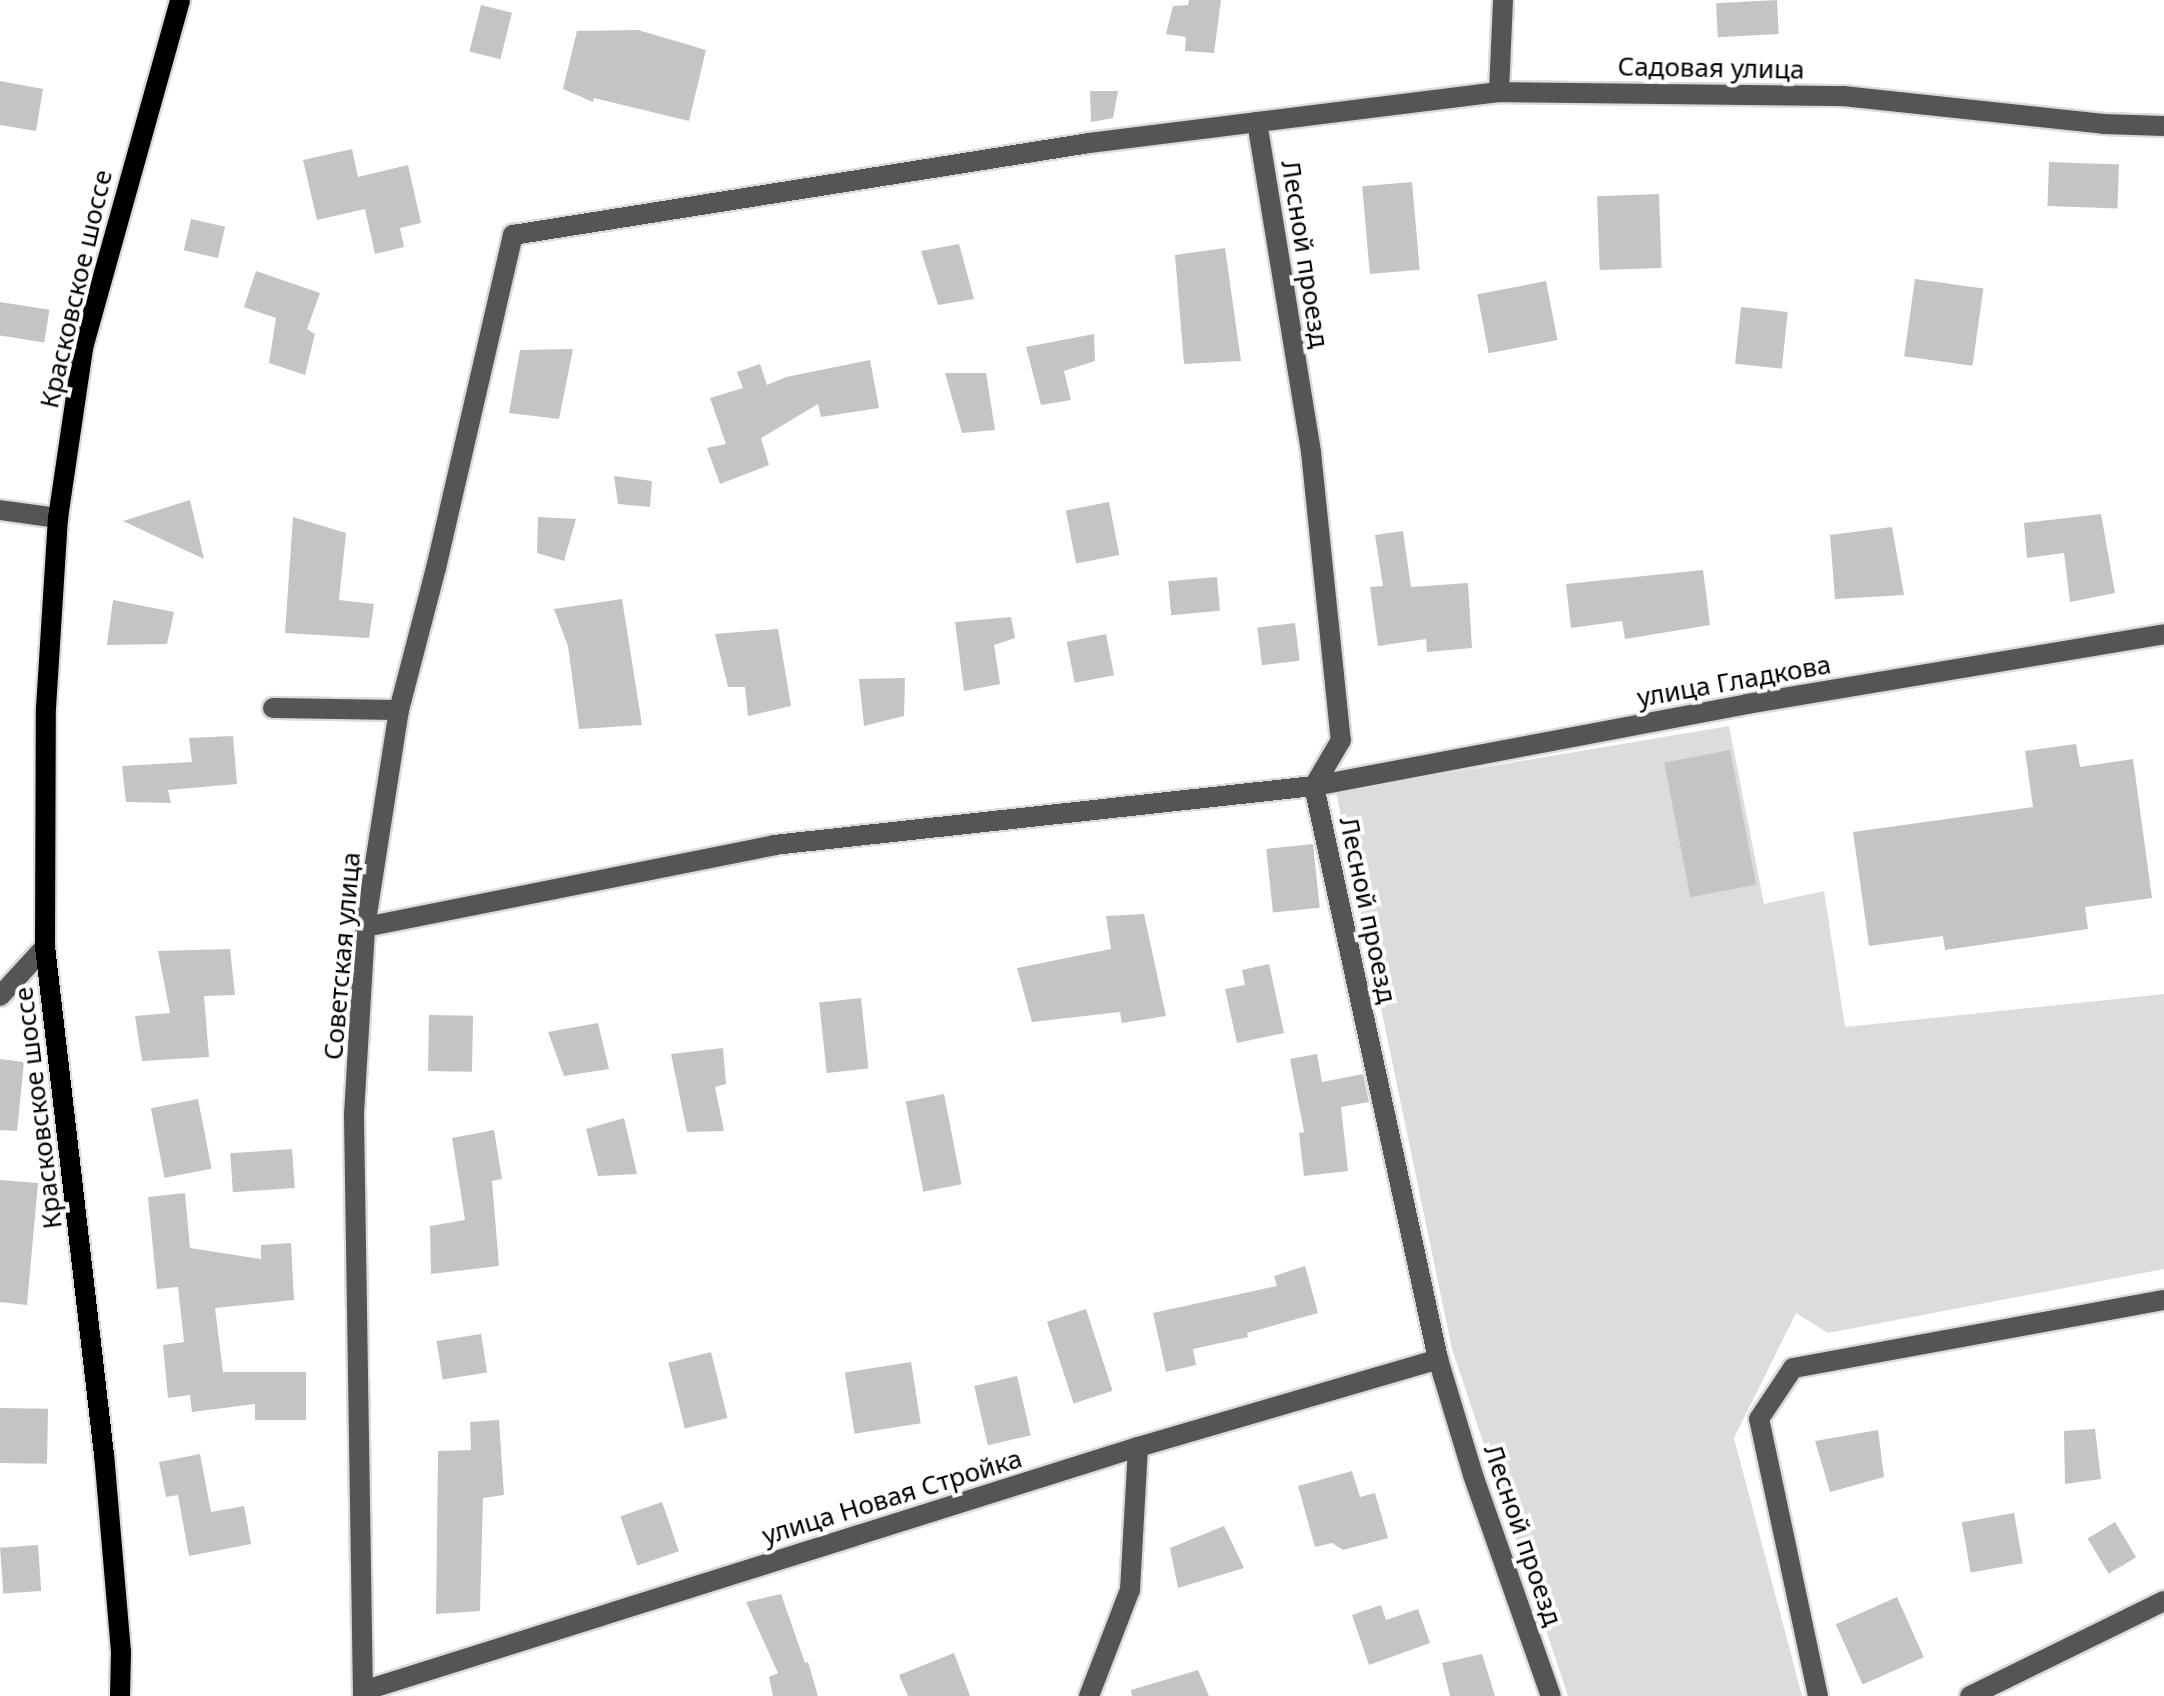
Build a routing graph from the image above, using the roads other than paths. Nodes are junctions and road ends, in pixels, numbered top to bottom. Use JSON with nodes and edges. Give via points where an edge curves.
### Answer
{"nodes":[{"id":1,"x":180,"y":0,"type":"edge"},
{"id":2,"x":1503,"y":0,"type":"edge"},
{"id":3,"x":1499,"y":92,"type":"junction"},
{"id":4,"x":1257,"y":122,"type":"junction"},
{"id":5,"x":2164,"y":126,"type":"edge"},
{"id":6,"x":513,"y":235,"type":"joint"},
{"id":7,"x":0,"y":510,"type":"edge"},
{"id":8,"x":58,"y":518,"type":"junction"},
{"id":9,"x":2164,"y":634,"type":"edge"},
{"id":10,"x":273,"y":708,"type":"dead end"},
{"id":11,"x":399,"y":710,"type":"junction"},
{"id":12,"x":1314,"y":786,"type":"junction"},
{"id":13,"x":365,"y":927,"type":"junction"},
{"id":14,"x":45,"y":947,"type":"junction"},
{"id":15,"x":0,"y":996,"type":"edge"},
{"id":16,"x":2164,"y":1300,"type":"edge"},
{"id":17,"x":1438,"y":1359,"type":"junction"},
{"id":18,"x":1138,"y":1447,"type":"junction"},
{"id":19,"x":2164,"y":1601,"type":"edge"},
{"id":20,"x":2000,"y":1688,"type":"edge"},
{"id":21,"x":363,"y":1693,"type":"edge"},
{"id":22,"x":120,"y":1696,"type":"edge"},
{"id":23,"x":1089,"y":1696,"type":"edge"},
{"id":24,"x":1551,"y":1696,"type":"edge"},
{"id":25,"x":1818,"y":1696,"type":"edge"},
{"id":26,"x":1970,"y":1696,"type":"edge"}],
"edges":[{"from":1,"to":8,"type":"main road","name":"Красковское шоссе","via":[[83,348]]},
{"from":2,"to":3,"type":"street"},
{"from":3,"to":4,"type":"street","name":"Садовая улица"},
{"from":3,"to":5,"type":"street","name":"Садовая улица","via":[[1843,96]]},
{"from":4,"to":6,"type":"street","name":"Садовая улица","via":[[1089,143]]},
{"from":4,"to":12,"type":"street","name":"Лесной проезд","via":[[1311,452],[1341,740]]},
{"from":6,"to":11,"type":"street","name":"Советская улица"},
{"from":7,"to":8,"type":"street"},
{"from":8,"to":14,"type":"main road","name":"Красковское шоссе","via":[[46,708]]},
{"from":9,"to":12,"type":"street","name":"улица Гладкова","via":[[1747,704]]},
{"from":10,"to":11,"type":"street"},
{"from":11,"to":13,"type":"street","name":"Советская улица"},
{"from":12,"to":13,"type":"street","name":"улица Гладкова","via":[[774,845]]},
{"from":12,"to":17,"type":"street","name":"Лесной проезд"},
{"from":13,"to":21,"type":"street","name":"Советская улица","via":[[354,1114]]},
{"from":14,"to":15,"type":"street"},
{"from":14,"to":22,"type":"main road","name":"Красковское шоссе","via":[[104,1455]]},
{"from":16,"to":25,"type":"street","via":[[1793,1368],[1759,1419]]},
{"from":17,"to":18,"type":"street","name":"улица Новая Стройка"},
{"from":17,"to":24,"type":"street","name":"Лесной проезд"},
{"from":18,"to":21,"type":"street","name":"улица Новая Стройка"},
{"from":18,"to":23,"type":"street","via":[[1130,1590]]},
{"from":19,"to":20,"type":"street"},
{"from":20,"to":26,"type":"street"}]}
